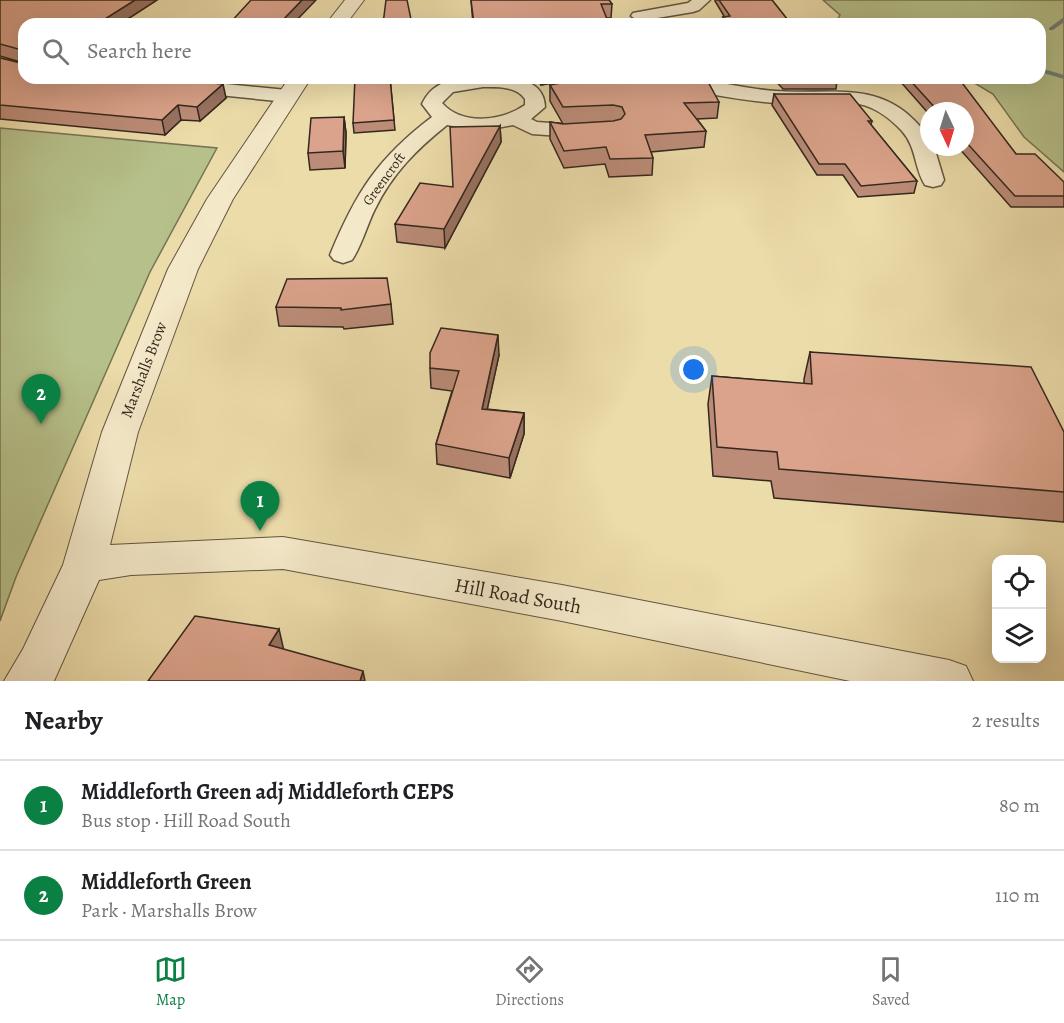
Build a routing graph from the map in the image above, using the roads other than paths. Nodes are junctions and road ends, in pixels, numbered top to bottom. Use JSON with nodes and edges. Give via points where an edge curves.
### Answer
{"nodes":[{"id":1,"x":355,"y":0,"type":"edge"},
{"id":2,"x":630,"y":0,"type":"edge"},
{"id":3,"x":702,"y":0,"type":"edge"},
{"id":4,"x":341,"y":18,"type":"edge"},
{"id":5,"x":640,"y":18,"type":"edge"},
{"id":6,"x":650,"y":18,"type":"edge"},
{"id":7,"x":232,"y":84,"type":"edge"},
{"id":8,"x":445,"y":84,"type":"edge"},
{"id":9,"x":510,"y":84,"type":"edge"},
{"id":10,"x":690,"y":84,"type":"edge"},
{"id":11,"x":294,"y":87,"type":"edge"},
{"id":12,"x":445,"y":117,"type":"junction"},
{"id":13,"x":517,"y":119,"type":"junction"},
{"id":14,"x":612,"y":129,"type":"edge"},
{"id":15,"x":933,"y":180,"type":"dead end"},
{"id":16,"x":343,"y":255,"type":"dead end"},
{"id":17,"x":84,"y":565,"type":"junction"},
{"id":18,"x":28,"y":681,"type":"edge"},
{"id":19,"x":949,"y":681,"type":"edge"}],
"edges":[{"from":1,"to":4,"type":"street"},
{"from":2,"to":5,"type":"street"},
{"from":3,"to":6,"type":"street","via":[[693,8]]},
{"from":7,"to":11,"type":"street"},
{"from":8,"to":12,"type":"street","via":[[432,104]]},
{"from":9,"to":13,"type":"street","via":[[543,94],[529,114]]},
{"from":10,"to":15,"type":"street","via":[[778,97],[872,100],[906,124],[921,141]]},
{"from":11,"to":17,"type":"street","name":"Marshalls Brow","via":[[220,199],[183,269],[120,432]]},
{"from":12,"to":13,"type":"street","via":[[472,124]]},
{"from":12,"to":16,"type":"street","name":"Greencroft","via":[[396,160],[357,218]]},
{"from":13,"to":14,"type":"street","via":[[532,128],[549,130],[583,133]]},
{"from":17,"to":18,"type":"street","name":"Marshalls Brow"},
{"from":17,"to":19,"type":"street","name":"Hill Road South","via":[[283,553],[562,603]]}]}
